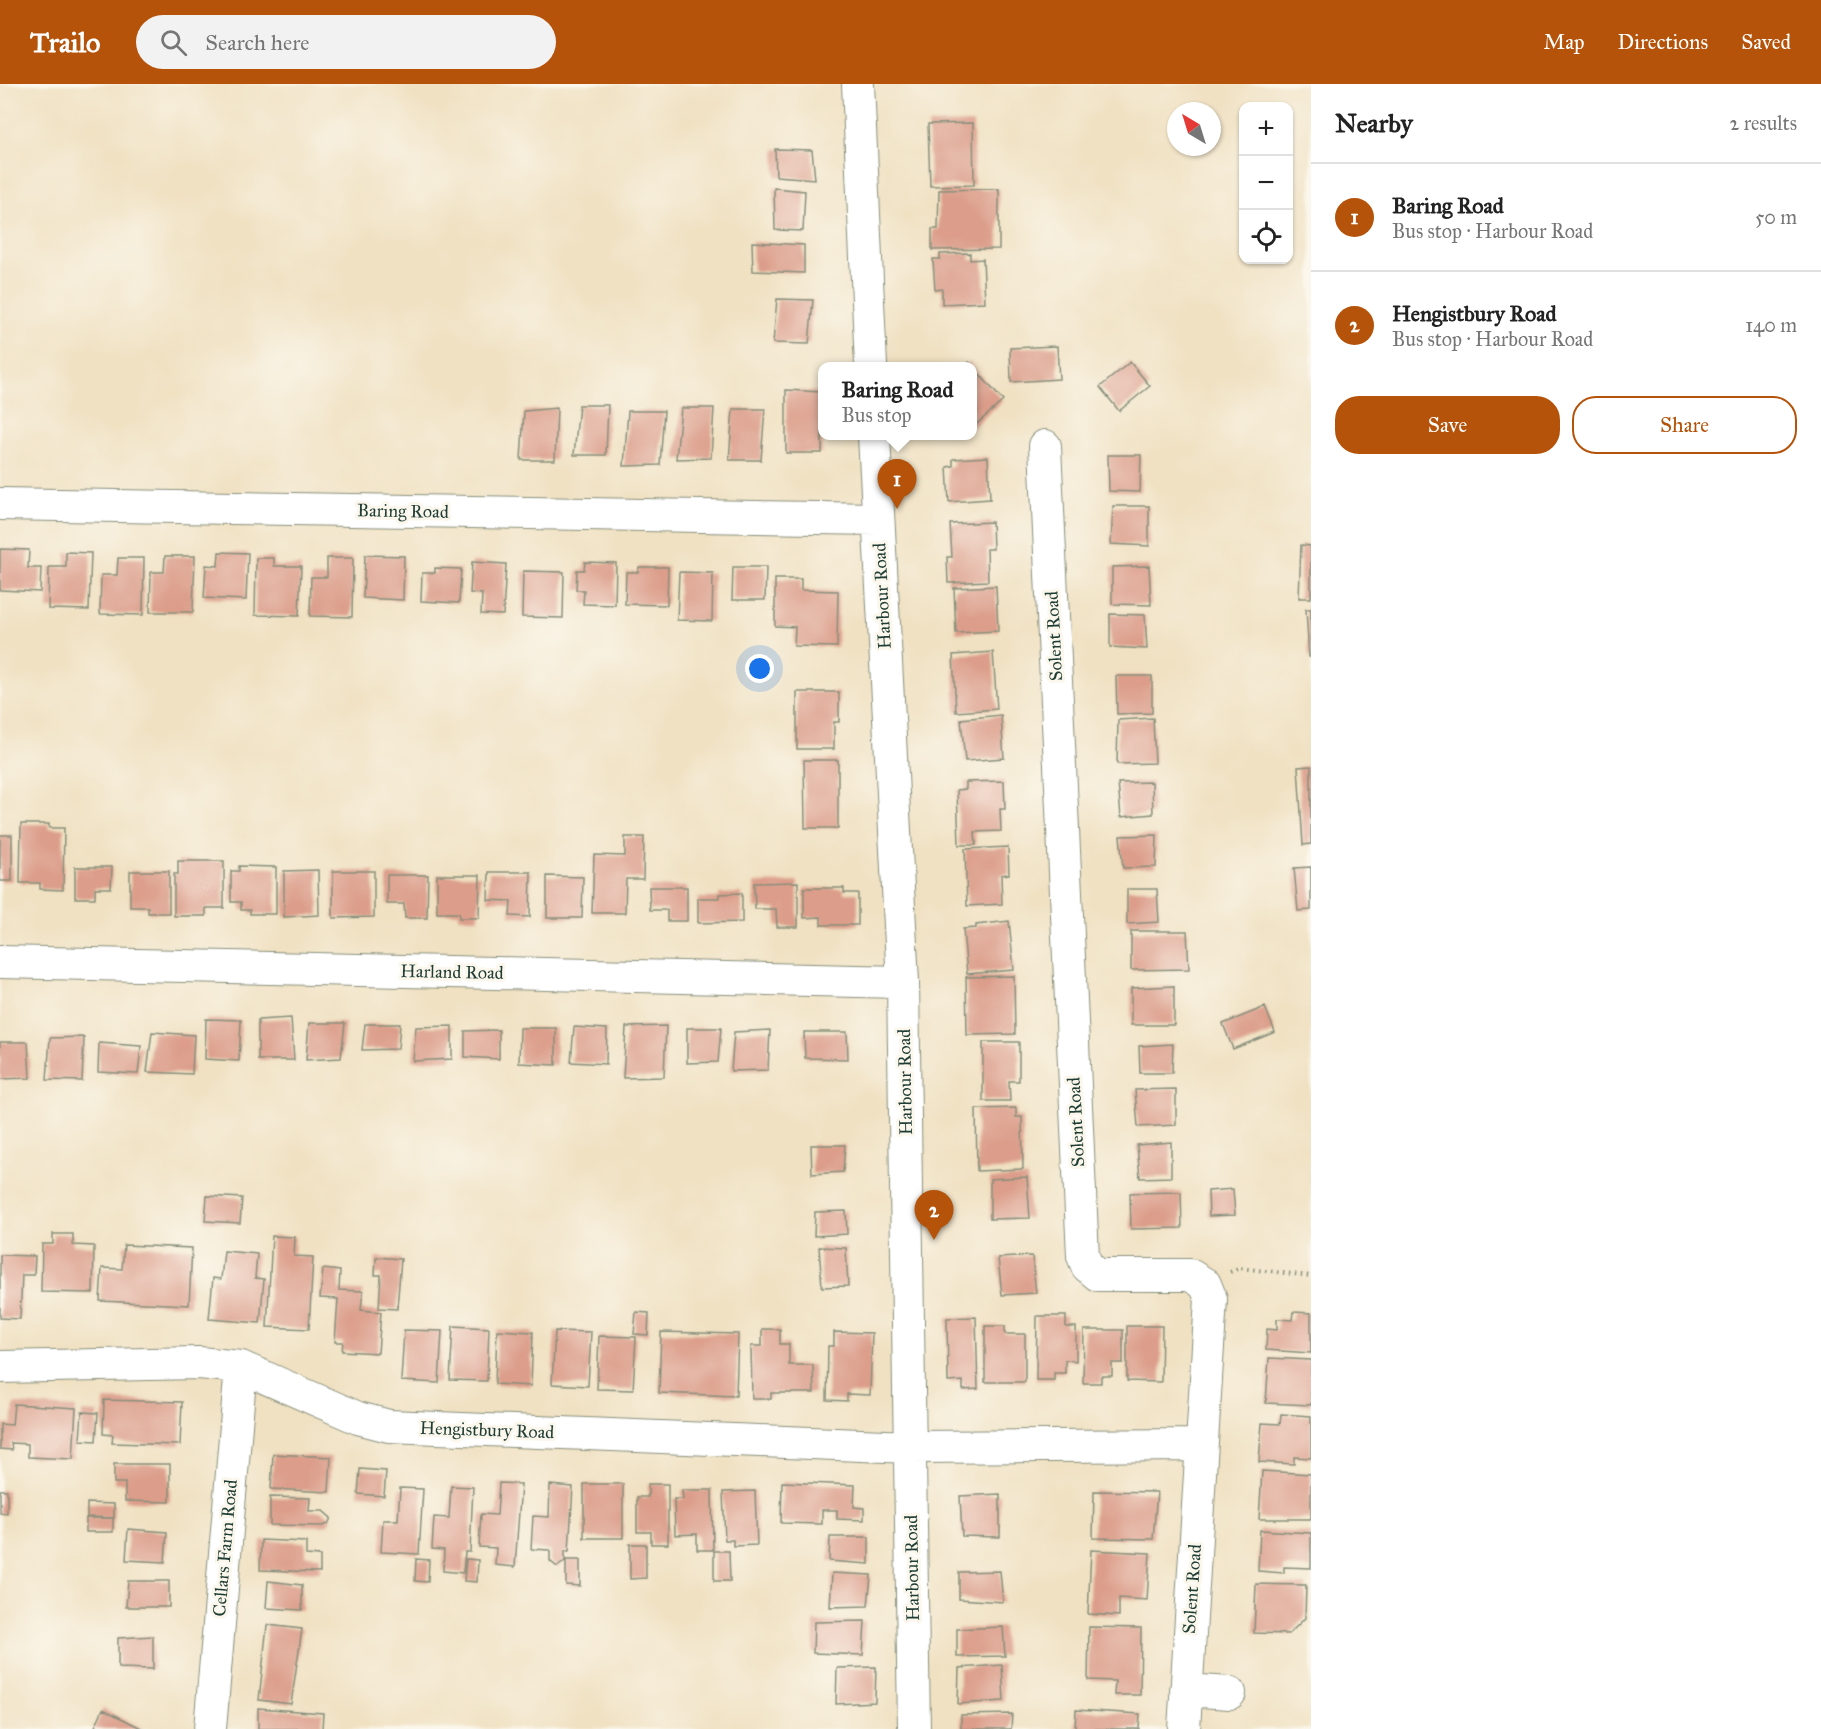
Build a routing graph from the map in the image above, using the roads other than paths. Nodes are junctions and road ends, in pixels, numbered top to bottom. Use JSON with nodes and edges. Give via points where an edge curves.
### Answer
{"nodes":[{"id":1,"x":858,"y":84,"type":"edge"},
{"id":2,"x":871,"y":362,"type":"edge"},
{"id":3,"x":874,"y":440,"type":"edge"},
{"id":4,"x":1045,"y":446,"type":"dead end"},
{"id":5,"x":0,"y":504,"type":"edge"},
{"id":6,"x":877,"y":519,"type":"junction"},
{"id":7,"x":0,"y":962,"type":"edge"},
{"id":8,"x":903,"y":982,"type":"junction"},
{"id":9,"x":0,"y":1367,"type":"edge"},
{"id":10,"x":241,"y":1367,"type":"junction"},
{"id":11,"x":1201,"y":1445,"type":"junction"},
{"id":12,"x":910,"y":1447,"type":"junction"},
{"id":13,"x":1186,"y":1690,"type":"junction"},
{"id":14,"x":1230,"y":1692,"type":"dead end"},
{"id":15,"x":210,"y":1729,"type":"edge"},
{"id":16,"x":914,"y":1729,"type":"edge"},
{"id":17,"x":1184,"y":1729,"type":"edge"}],
"edges":[{"from":1,"to":2,"type":"street"},
{"from":3,"to":6,"type":"street","name":"Harbour Road"},
{"from":4,"to":11,"type":"street","name":"Solent Road","via":[[1083,1256],[1087,1266],[1098,1275],[1190,1275],[1205,1284],[1211,1299]]},
{"from":5,"to":6,"type":"street","name":"Baring Road"},
{"from":6,"to":8,"type":"street","name":"Harbour Road"},
{"from":7,"to":8,"type":"street","name":"Harland Road"},
{"from":8,"to":12,"type":"street","name":"Harbour Road"},
{"from":9,"to":10,"type":"street","name":"Hengistbury Road","via":[[199,1363]]},
{"from":10,"to":12,"type":"street","name":"Hengistbury Road","via":[[358,1418],[389,1426]]},
{"from":10,"to":15,"type":"street","name":"Cellars Farm Road"},
{"from":11,"to":12,"type":"street","name":"Hengistbury Road"},
{"from":11,"to":13,"type":"street","name":"Solent Road"},
{"from":12,"to":16,"type":"street","name":"Harbour Road"},
{"from":13,"to":14,"type":"street"},
{"from":13,"to":17,"type":"street","name":"Solent Road"}]}
